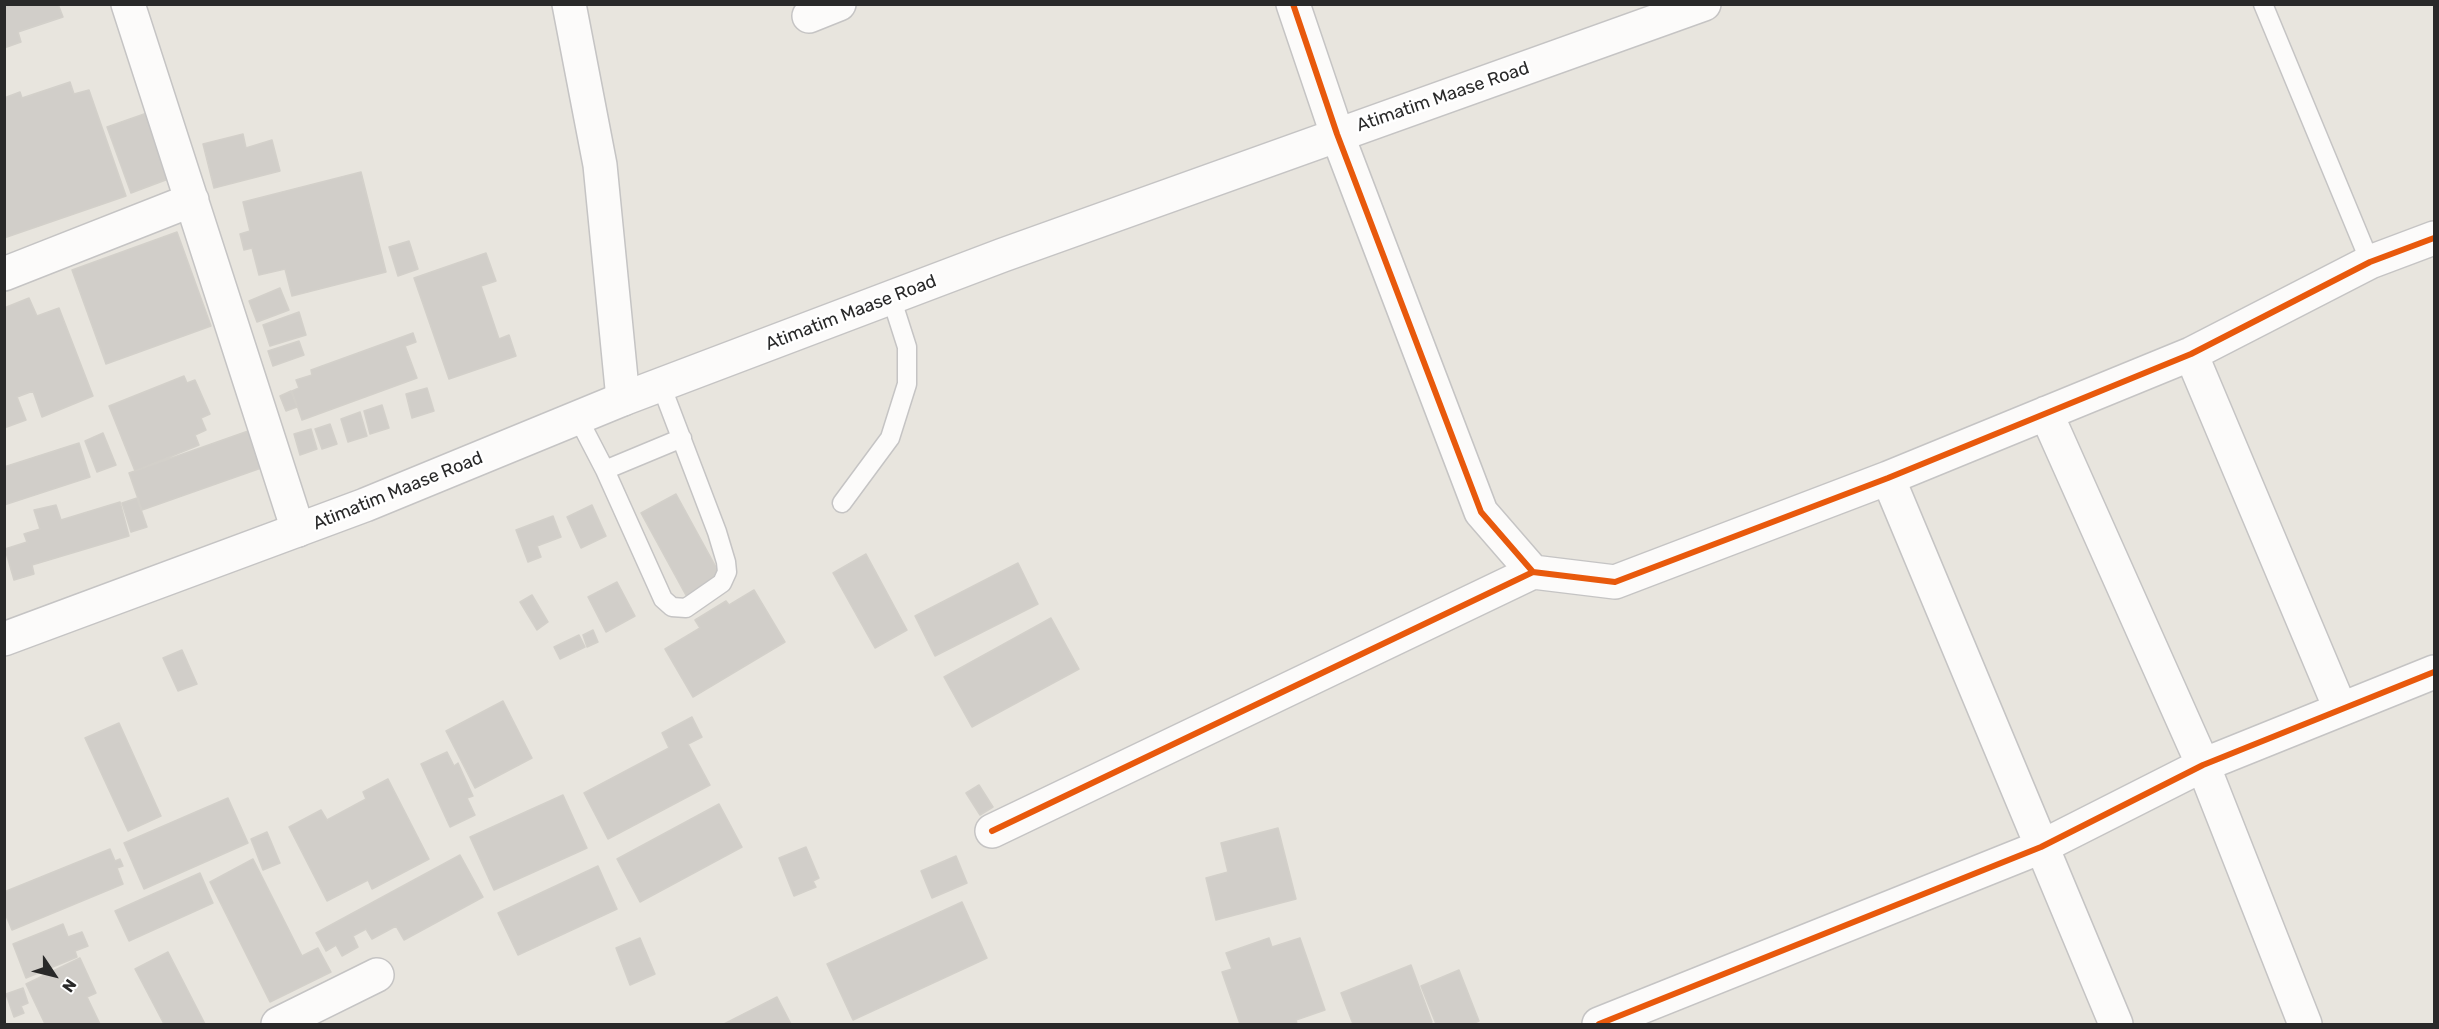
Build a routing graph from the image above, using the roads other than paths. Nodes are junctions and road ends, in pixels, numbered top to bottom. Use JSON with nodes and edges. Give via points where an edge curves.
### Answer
{"nodes":[{"id":1,"x":128,"y":4,"type":"edge"},
{"id":2,"x":569,"y":4,"type":"edge"},
{"id":3,"x":839,"y":4,"type":"edge"},
{"id":4,"x":1293,"y":4,"type":"edge"},
{"id":5,"x":1704,"y":4,"type":"edge"},
{"id":6,"x":2263,"y":4,"type":"edge"},
{"id":7,"x":809,"y":16,"type":"dead end"},
{"id":8,"x":1337,"y":134,"type":"junction"},
{"id":9,"x":192,"y":200,"type":"junction"},
{"id":10,"x":2434,"y":238,"type":"edge"},
{"id":11,"x":2370,"y":262,"type":"junction"},
{"id":12,"x":4,"y":274,"type":"edge"},
{"id":13,"x":891,"y":297,"type":"junction"},
{"id":14,"x":2191,"y":354,"type":"junction"},
{"id":15,"x":661,"y":385,"type":"junction"},
{"id":16,"x":623,"y":399,"type":"junction"},
{"id":17,"x":2046,"y":413,"type":"junction"},
{"id":18,"x":578,"y":418,"type":"junction"},
{"id":19,"x":682,"y":438,"type":"junction"},
{"id":20,"x":605,"y":470,"type":"junction"},
{"id":21,"x":1888,"y":478,"type":"junction"},
{"id":22,"x":842,"y":503,"type":"dead end"},
{"id":23,"x":298,"y":530,"type":"junction"},
{"id":24,"x":1533,"y":573,"type":"junction"},
{"id":25,"x":4,"y":639,"type":"edge"},
{"id":26,"x":2434,"y":672,"type":"edge"},
{"id":27,"x":2340,"y":708,"type":"junction"},
{"id":28,"x":2203,"y":765,"type":"junction"},
{"id":29,"x":992,"y":831,"type":"dead end"},
{"id":30,"x":2041,"y":847,"type":"junction"},
{"id":31,"x":377,"y":975,"type":"dead end"},
{"id":32,"x":278,"y":1024,"type":"edge"},
{"id":33,"x":1599,"y":1024,"type":"edge"},
{"id":34,"x":2116,"y":1024,"type":"edge"},
{"id":35,"x":2305,"y":1024,"type":"edge"}],
"edges":[{"from":1,"to":9,"type":"street"},
{"from":2,"to":16,"type":"street","via":[[600,165]]},
{"from":3,"to":7,"type":"street"},
{"from":4,"to":8,"type":"street"},
{"from":5,"to":8,"type":"street","name":"Atimatim Maase Road"},
{"from":6,"to":11,"type":"lane"},
{"from":8,"to":13,"type":"street","name":"Atimatim Maase Road"},
{"from":8,"to":24,"type":"street","via":[[1481,513]]},
{"from":9,"to":12,"type":"street"},
{"from":9,"to":23,"type":"street"},
{"from":10,"to":11,"type":"street"},
{"from":11,"to":14,"type":"street"},
{"from":13,"to":15,"type":"street","name":"Atimatim Maase Road"},
{"from":13,"to":22,"type":"lane","via":[[907,347],[907,384],[890,438]]},
{"from":14,"to":17,"type":"street"},
{"from":14,"to":27,"type":"street"},
{"from":15,"to":16,"type":"street","name":"Atimatim Maase Road"},
{"from":15,"to":19,"type":"lane"},
{"from":16,"to":18,"type":"street","name":"Atimatim Maase Road"},
{"from":17,"to":21,"type":"street"},
{"from":17,"to":28,"type":"street"},
{"from":18,"to":20,"type":"lane"},
{"from":18,"to":23,"type":"street","name":"Atimatim Maase Road"},
{"from":19,"to":20,"type":"lane"},
{"from":19,"to":20,"type":"lane","via":[[717,532],[727,573],[716,590],[686,608],[672,607],[663,599]]},
{"from":21,"to":24,"type":"street","via":[[1615,582]]},
{"from":21,"to":30,"type":"street"},
{"from":23,"to":25,"type":"street","name":"Atimatim Maase Road"},
{"from":24,"to":29,"type":"street"},
{"from":26,"to":27,"type":"street"},
{"from":27,"to":28,"type":"street"},
{"from":28,"to":30,"type":"street"},
{"from":28,"to":35,"type":"street"},
{"from":30,"to":33,"type":"street"},
{"from":30,"to":34,"type":"street"},
{"from":31,"to":32,"type":"street"}]}
